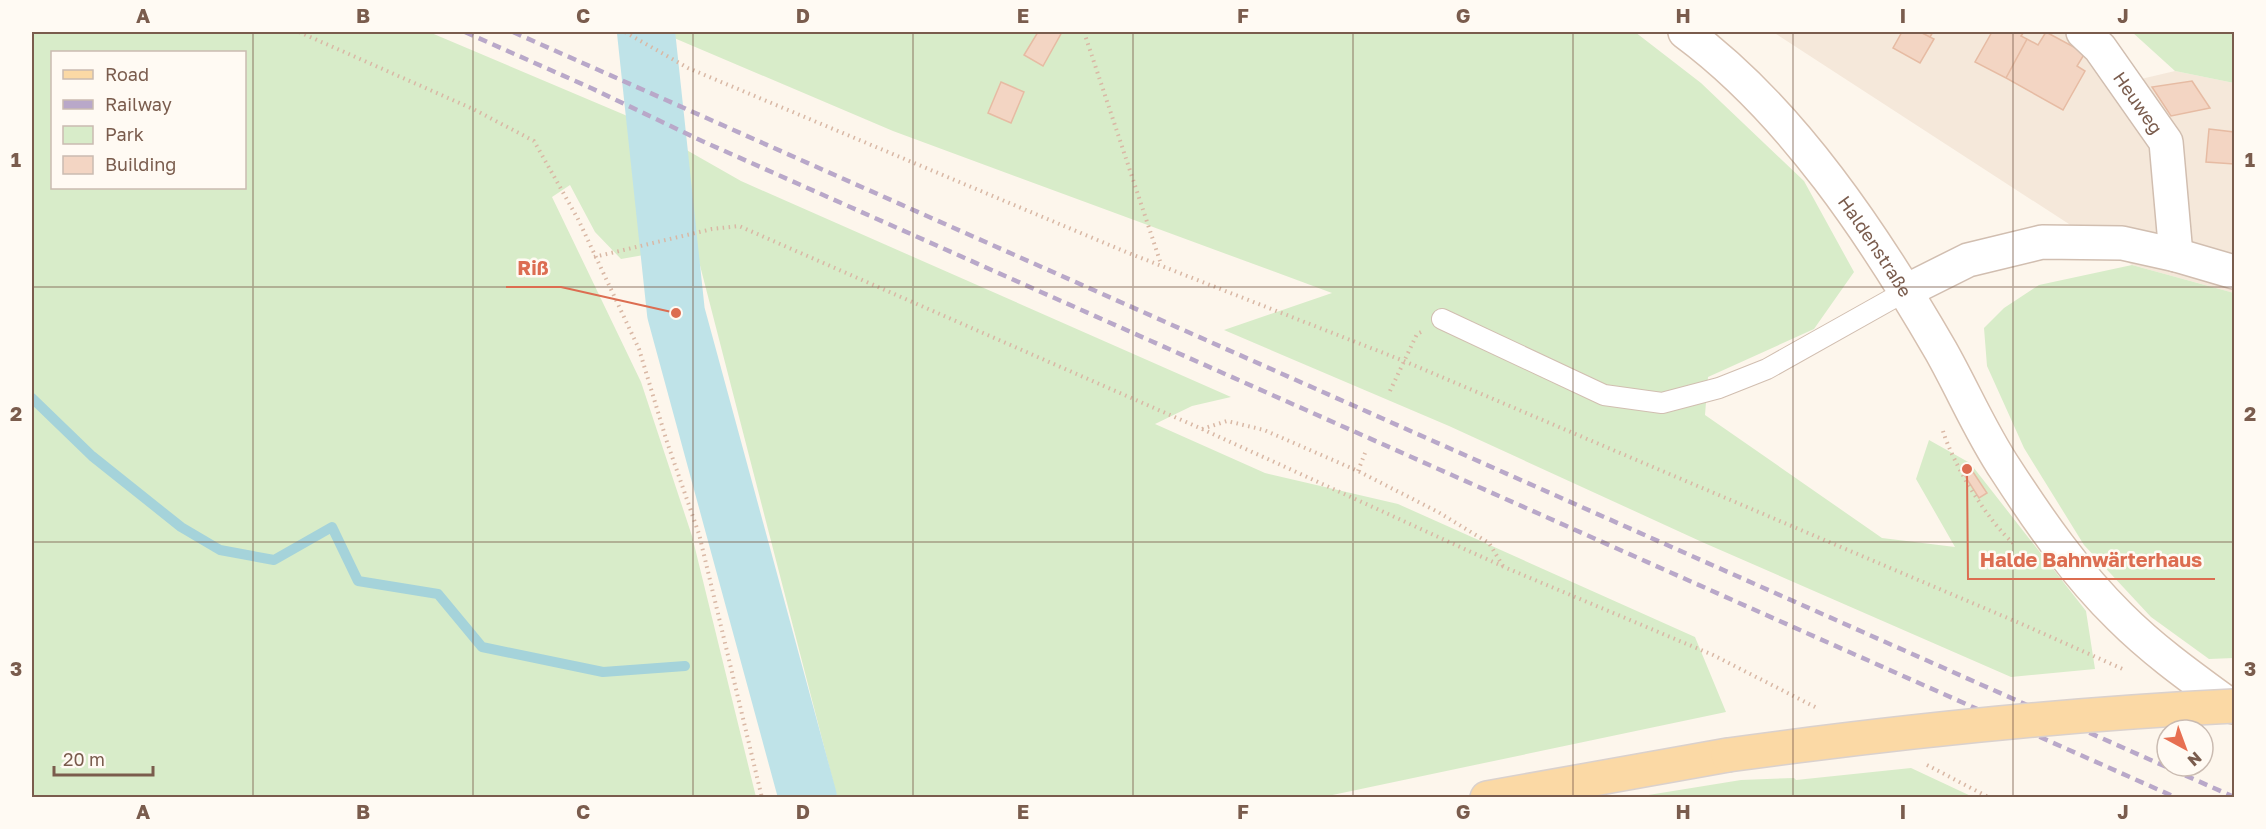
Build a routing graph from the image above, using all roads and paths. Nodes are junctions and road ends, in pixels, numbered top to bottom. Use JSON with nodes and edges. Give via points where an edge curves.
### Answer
{"nodes":[{"id":1,"x":300,"y":32,"type":"edge"},
{"id":2,"x":625,"y":32,"type":"edge"},
{"id":3,"x":1084,"y":32,"type":"edge"},
{"id":4,"x":1685,"y":32,"type":"edge"},
{"id":5,"x":2083,"y":32,"type":"edge"},
{"id":6,"x":2176,"y":255,"type":"junction"},
{"id":7,"x":594,"y":257,"type":"junction"},
{"id":8,"x":1161,"y":265,"type":"junction"},
{"id":9,"x":2235,"y":272,"type":"edge"},
{"id":10,"x":1906,"y":291,"type":"junction"},
{"id":11,"x":1442,"y":319,"type":"dead end"},
{"id":12,"x":1404,"y":361,"type":"junction"},
{"id":13,"x":1390,"y":392,"type":"dead end"},
{"id":14,"x":1202,"y":429,"type":"junction"},
{"id":15,"x":1365,"y":453,"type":"dead end"},
{"id":16,"x":1358,"y":471,"type":"junction"},
{"id":17,"x":1504,"y":567,"type":"junction"},
{"id":18,"x":2122,"y":668,"type":"dead end"},
{"id":19,"x":2235,"y":707,"type":"edge"},
{"id":20,"x":1820,"y":710,"type":"dead end"},
{"id":21,"x":1926,"y":765,"type":"dead end"},
{"id":22,"x":762,"y":798,"type":"edge"},
{"id":23,"x":1487,"y":798,"type":"edge"},
{"id":24,"x":1990,"y":798,"type":"edge"}],
"edges":[{"from":1,"to":7,"type":"path","via":[[473,109],[534,141],[578,219]]},
{"from":2,"to":8,"type":"path","via":[[688,68]]},
{"from":3,"to":8,"type":"path"},
{"from":4,"to":10,"type":"street","name":"Haldenstraße","via":[[1756,96],[1803,148],[1856,214]]},
{"from":5,"to":6,"type":"street","name":"Heuweg","via":[[2100,48],[2166,142]]},
{"from":6,"to":9,"type":"street","name":"Haldenstraße"},
{"from":6,"to":10,"type":"street","name":"Haldenstraße","via":[[2122,243],[2042,242],[1968,260]]},
{"from":7,"to":14,"type":"path","via":[[739,226]]},
{"from":7,"to":22,"type":"path","via":[[639,350],[699,534]]},
{"from":8,"to":12,"type":"path"},
{"from":10,"to":11,"type":"lane","via":[[1767,369],[1719,388],[1662,403],[1604,395]]},
{"from":10,"to":19,"type":"street","via":[[2005,469],[2066,554],[2141,637]]},
{"from":12,"to":13,"type":"path"},
{"from":12,"to":18,"type":"path"},
{"from":14,"to":16,"type":"path","via":[[1227,421],[1264,430]]},
{"from":14,"to":17,"type":"path"},
{"from":15,"to":16,"type":"path"},
{"from":16,"to":17,"type":"path","via":[[1489,543]]},
{"from":17,"to":20,"type":"path","via":[[1713,655]]},
{"from":19,"to":23,"type":"main road","bridge":true,"via":[[1984,723],[1728,755]]},
{"from":21,"to":24,"type":"path"}]}
